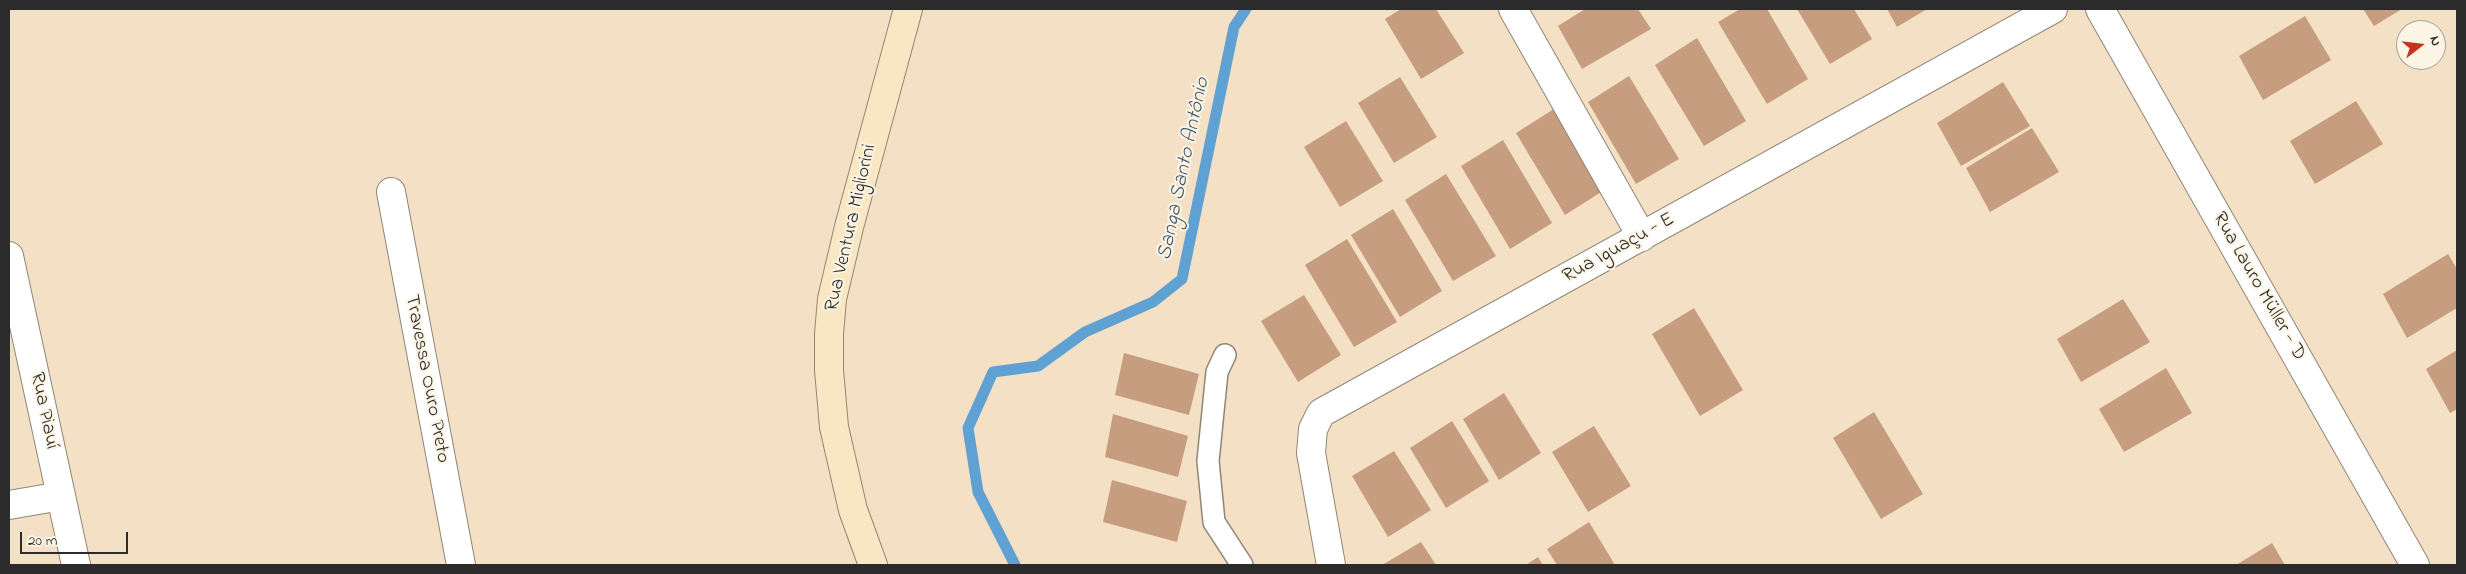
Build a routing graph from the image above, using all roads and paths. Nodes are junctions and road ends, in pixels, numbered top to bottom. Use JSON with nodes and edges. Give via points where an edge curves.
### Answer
{"nodes":[{"id":1,"x":908,"y":9,"type":"edge"},
{"id":2,"x":1513,"y":9,"type":"edge"},
{"id":3,"x":2053,"y":9,"type":"edge"},
{"id":4,"x":2100,"y":9,"type":"edge"},
{"id":5,"x":391,"y":192,"type":"dead end"},
{"id":6,"x":1642,"y":237,"type":"junction"},
{"id":7,"x":9,"y":256,"type":"edge"},
{"id":8,"x":1225,"y":355,"type":"dead end"},
{"id":9,"x":61,"y":496,"type":"junction"},
{"id":10,"x":9,"y":505,"type":"edge"},
{"id":11,"x":76,"y":565,"type":"edge"},
{"id":12,"x":461,"y":565,"type":"edge"},
{"id":13,"x":873,"y":565,"type":"edge"},
{"id":14,"x":1242,"y":565,"type":"edge"},
{"id":15,"x":1331,"y":565,"type":"edge"},
{"id":16,"x":2415,"y":565,"type":"edge"}],
"edges":[{"from":1,"to":13,"type":"street","name":"Rua Ventura Migliorini","via":[[847,236],[832,299],[829,334],[834,427],[854,510]]},
{"from":2,"to":6,"type":"street"},
{"from":3,"to":6,"type":"street","name":"Rua Iguaçu - E"},
{"from":4,"to":16,"type":"street","name":"Rua Lauro Müller - D"},
{"from":5,"to":12,"type":"street","name":"Travessa Ouro Preto"},
{"from":6,"to":15,"type":"street","name":"Rua Iguaçu - E","via":[[1321,413],[1313,429],[1311,453]]},
{"from":7,"to":9,"type":"street","name":"Rua Piauí"},
{"from":8,"to":14,"type":"lane","via":[[1217,372],[1208,461],[1214,522]]},
{"from":9,"to":10,"type":"street"},
{"from":9,"to":11,"type":"street","name":"Rua Piauí"}]}
